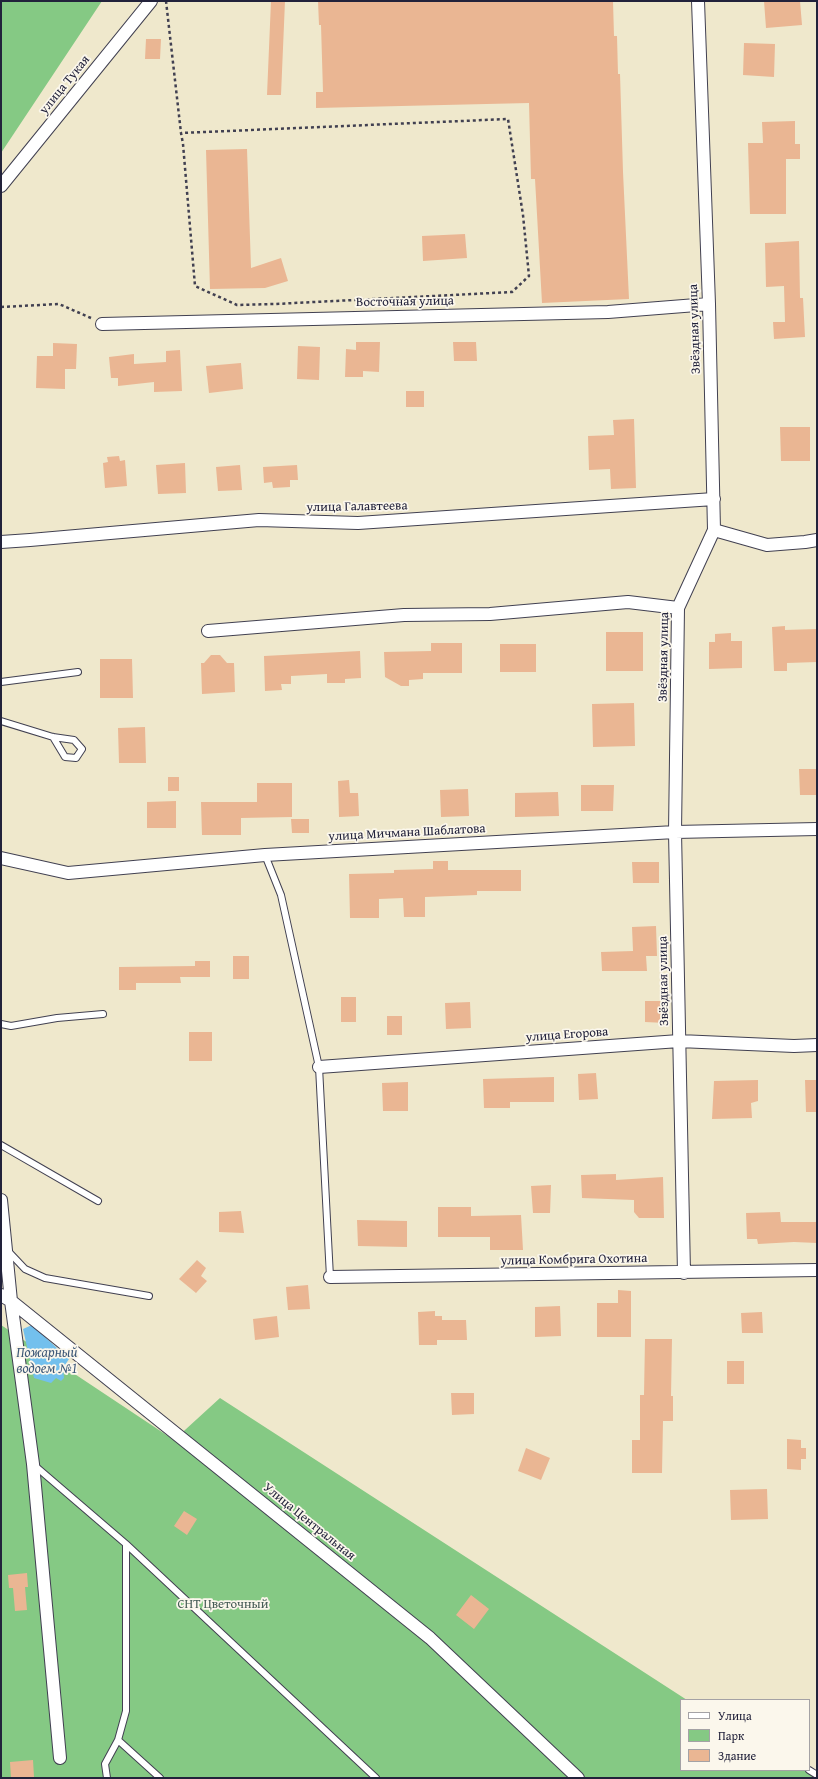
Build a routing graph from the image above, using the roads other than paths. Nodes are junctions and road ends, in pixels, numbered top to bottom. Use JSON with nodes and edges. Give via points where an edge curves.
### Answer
{"nodes":[{"id":1,"x":150,"y":1,"type":"edge"},
{"id":2,"x":698,"y":1,"type":"edge"},
{"id":3,"x":1,"y":186,"type":"edge"},
{"id":4,"x":709,"y":304,"type":"junction"},
{"id":5,"x":102,"y":324,"type":"road end"},
{"id":6,"x":714,"y":499,"type":"junction"},
{"id":7,"x":714,"y":530,"type":"junction"},
{"id":8,"x":817,"y":540,"type":"edge"},
{"id":9,"x":1,"y":542,"type":"edge"},
{"id":10,"x":678,"y":608,"type":"junction"},
{"id":11,"x":208,"y":631,"type":"dead end"},
{"id":12,"x":78,"y":672,"type":"dead end"},
{"id":13,"x":1,"y":682,"type":"edge"},
{"id":14,"x":1,"y":721,"type":"edge"},
{"id":15,"x":52,"y":736,"type":"junction"},
{"id":16,"x":817,"y":829,"type":"edge"},
{"id":17,"x":675,"y":832,"type":"junction"},
{"id":18,"x":265,"y":855,"type":"junction"},
{"id":19,"x":1,"y":858,"type":"edge"},
{"id":20,"x":103,"y":1014,"type":"dead end"},
{"id":21,"x":1,"y":1024,"type":"edge"},
{"id":22,"x":679,"y":1041,"type":"junction"},
{"id":23,"x":817,"y":1045,"type":"edge"},
{"id":24,"x":319,"y":1067,"type":"junction"},
{"id":25,"x":1,"y":1145,"type":"edge"},
{"id":26,"x":1,"y":1200,"type":"edge"},
{"id":27,"x":98,"y":1201,"type":"dead end"},
{"id":28,"x":6,"y":1249,"type":"junction"},
{"id":29,"x":817,"y":1270,"type":"edge"},
{"id":30,"x":684,"y":1273,"type":"junction"},
{"id":31,"x":330,"y":1277,"type":"joint"},
{"id":32,"x":149,"y":1296,"type":"dead end"},
{"id":33,"x":6,"y":1298,"type":"edge"},
{"id":34,"x":33,"y":1464,"type":"junction"},
{"id":35,"x":126,"y":1544,"type":"junction"},
{"id":36,"x":118,"y":1740,"type":"junction"},
{"id":37,"x":60,"y":1758,"type":"dead end"},
{"id":38,"x":107,"y":1778,"type":"edge"},
{"id":39,"x":160,"y":1778,"type":"edge"},
{"id":40,"x":376,"y":1778,"type":"edge"},
{"id":41,"x":578,"y":1778,"type":"edge"}],
"edges":[{"from":1,"to":3,"type":"street","name":"улица Тукая"},
{"from":2,"to":4,"type":"street","name":"Звёздная улица"},
{"from":4,"to":5,"type":"street","name":"Восточная улица","via":[[608,312]]},
{"from":4,"to":6,"type":"street","name":"Звёздная улица"},
{"from":6,"to":7,"type":"street","name":"Звёздная улица"},
{"from":6,"to":9,"type":"street","name":"улица Галавтеева","via":[[358,523],[259,520]]},
{"from":7,"to":8,"type":"street","via":[[767,545]]},
{"from":7,"to":10,"type":"street","name":"Звёздная улица"},
{"from":10,"to":11,"type":"street","via":[[628,602],[490,614],[404,615]]},
{"from":10,"to":17,"type":"street","name":"Звёздная улица"},
{"from":12,"to":13,"type":"lane"},
{"from":14,"to":15,"type":"lane"},
{"from":15,"to":15,"type":"lane","via":[[74,740],[82,749],[76,758],[65,757]]},
{"from":16,"to":17,"type":"street","name":"улица Мичмана Шаблатова"},
{"from":17,"to":18,"type":"street","name":"улица Мичмана Шаблатова"},
{"from":17,"to":22,"type":"street","name":"Звёздная улица"},
{"from":18,"to":19,"type":"street","name":"улица Мичмана Шаблатова","via":[[68,873]]},
{"from":18,"to":24,"type":"lane","via":[[281,895]]},
{"from":20,"to":21,"type":"lane","via":[[57,1018],[12,1026]]},
{"from":22,"to":23,"type":"street","name":"улица Егорова"},
{"from":22,"to":24,"type":"street","name":"улица Егорова"},
{"from":22,"to":30,"type":"street","name":"Звёздная улица"},
{"from":24,"to":31,"type":"lane"},
{"from":25,"to":27,"type":"lane"},
{"from":26,"to":28,"type":"street"},
{"from":28,"to":32,"type":"lane","via":[[25,1269],[45,1278]]},
{"from":28,"to":33,"type":"street"},
{"from":29,"to":30,"type":"street","name":"улица Комбрига Охотина"},
{"from":30,"to":31,"type":"street","name":"улица Комбрига Охотина"},
{"from":33,"to":34,"type":"street"},
{"from":33,"to":41,"type":"street","name":"Улица Центральная","via":[[430,1638]]},
{"from":34,"to":35,"type":"lane"},
{"from":34,"to":37,"type":"street"},
{"from":35,"to":36,"type":"lane","via":[[126,1712]]},
{"from":35,"to":40,"type":"lane"},
{"from":36,"to":38,"type":"lane","via":[[105,1764]]},
{"from":36,"to":39,"type":"lane"}]}
